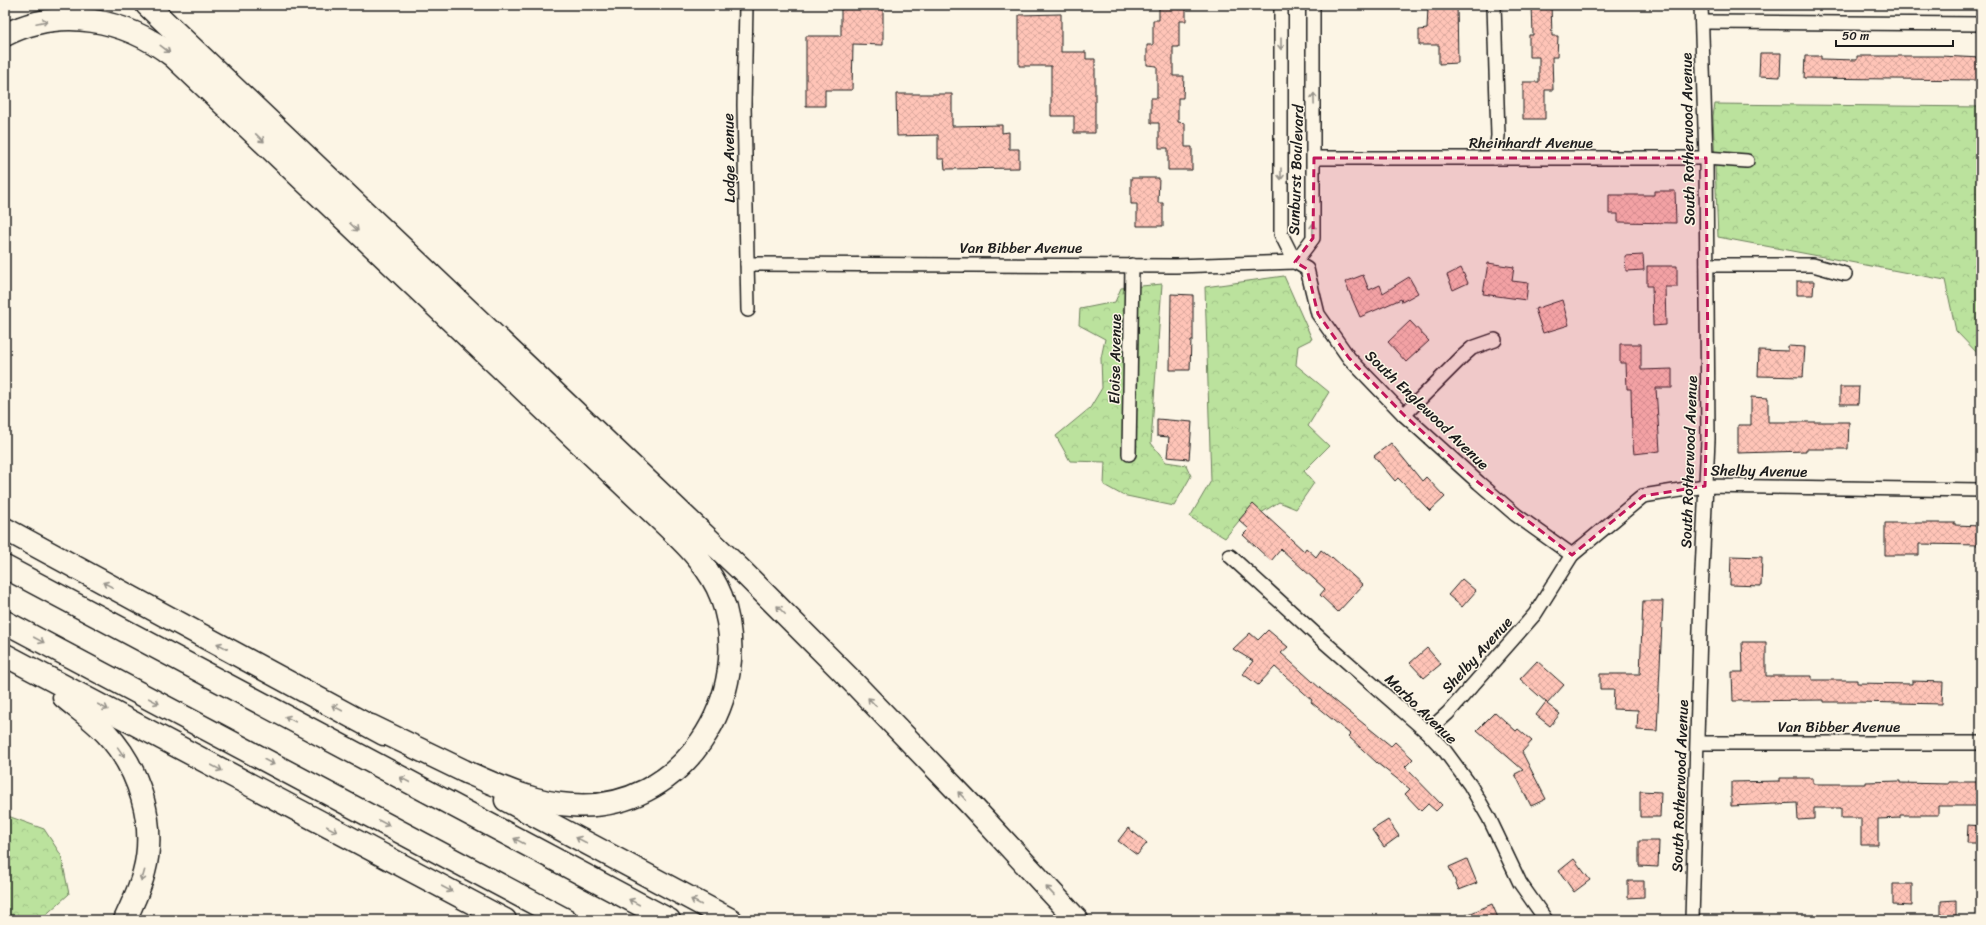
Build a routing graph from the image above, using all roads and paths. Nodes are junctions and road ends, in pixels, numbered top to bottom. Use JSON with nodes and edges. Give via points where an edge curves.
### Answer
{"nodes":[{"id":1,"x":147,"y":5,"type":"edge"},
{"id":2,"x":746,"y":5,"type":"edge"},
{"id":3,"x":1281,"y":5,"type":"edge"},
{"id":4,"x":1314,"y":5,"type":"edge"},
{"id":5,"x":1494,"y":5,"type":"edge"},
{"id":6,"x":1701,"y":5,"type":"edge"},
{"id":7,"x":1702,"y":22,"type":"junction"},
{"id":8,"x":1981,"y":24,"type":"edge"},
{"id":9,"x":5,"y":35,"type":"edge"},
{"id":10,"x":1314,"y":158,"type":"junction"},
{"id":11,"x":1495,"y":158,"type":"junction"},
{"id":12,"x":1706,"y":158,"type":"junction"},
{"id":13,"x":1747,"y":161,"type":"dead end"},
{"id":14,"x":1295,"y":262,"type":"junction"},
{"id":15,"x":747,"y":264,"type":"junction"},
{"id":16,"x":1132,"y":265,"type":"junction"},
{"id":17,"x":1707,"y":265,"type":"junction"},
{"id":18,"x":1845,"y":274,"type":"dead end"},
{"id":19,"x":748,"y":310,"type":"dead end"},
{"id":20,"x":1495,"y":340,"type":"dead end"},
{"id":21,"x":1404,"y":415,"type":"junction"},
{"id":22,"x":1129,"y":454,"type":"dead end"},
{"id":23,"x":1705,"y":486,"type":"junction"},
{"id":24,"x":1981,"y":490,"type":"edge"},
{"id":25,"x":6,"y":530,"type":"edge"},
{"id":26,"x":1572,"y":555,"type":"junction"},
{"id":27,"x":1230,"y":556,"type":"dead end"},
{"id":28,"x":5,"y":567,"type":"edge"},
{"id":29,"x":5,"y":622,"type":"edge"},
{"id":30,"x":12,"y":658,"type":"edge"},
{"id":31,"x":371,"y":726,"type":"junction"},
{"id":32,"x":1427,"y":732,"type":"junction"},
{"id":33,"x":1698,"y":743,"type":"junction"},
{"id":34,"x":1981,"y":743,"type":"edge"},
{"id":35,"x":125,"y":920,"type":"edge"},
{"id":36,"x":505,"y":920,"type":"edge"},
{"id":37,"x":566,"y":920,"type":"edge"},
{"id":38,"x":669,"y":920,"type":"edge"},
{"id":39,"x":730,"y":920,"type":"edge"},
{"id":40,"x":1077,"y":920,"type":"edge"},
{"id":41,"x":1546,"y":920,"type":"edge"},
{"id":42,"x":1692,"y":920,"type":"edge"}],
"edges":[{"from":40,"to":1,"type":"highway","one_way":true,"via":[[856,685],[740,569]]},
{"from":2,"to":15,"type":"street","name":"Lodge Avenue","via":[[744,105]]},
{"from":3,"to":14,"type":"street","name":"Sunburst Boulevard","one_way":true,"via":[[1281,234]]},
{"from":10,"to":4,"type":"street","name":"Sunburst Boulevard","one_way":true},
{"from":5,"to":11,"type":"street","via":[[1498,136]]},
{"from":6,"to":7,"type":"street","name":"South Rotherwood Avenue"},
{"from":7,"to":8,"type":"street"},
{"from":7,"to":12,"type":"street","name":"South Rotherwood Avenue"},
{"from":9,"to":31,"type":"highway","one_way":true,"via":[[42,22],[86,20],[132,30],[169,52],[670,528],[703,564],[721,596],[730,631],[731,649],[730,671],[717,717],[698,747],[675,771],[635,795],[621,800],[583,805],[541,800],[487,781]]},
{"from":10,"to":11,"type":"street","name":"Rheinhardt Avenue"},
{"from":14,"to":10,"type":"street","name":"Sunburst Boulevard","one_way":true,"via":[[1313,238]]},
{"from":11,"to":12,"type":"street","name":"Rheinhardt Avenue"},
{"from":12,"to":13,"type":"street","name":"Rheinhardt Avenue"},
{"from":12,"to":17,"type":"street","name":"South Rotherwood Avenue"},
{"from":14,"to":16,"type":"street","name":"Van Bibber Avenue"},
{"from":14,"to":21,"type":"street","name":"South Englewood Avenue","via":[[1307,270],[1318,314],[1328,330],[1349,358]]},
{"from":15,"to":16,"type":"street","name":"Van Bibber Avenue"},
{"from":15,"to":19,"type":"street","name":"Lodge Avenue"},
{"from":16,"to":22,"type":"street","name":"Eloise Avenue"},
{"from":17,"to":18,"type":"street","via":[[1813,264]]},
{"from":17,"to":23,"type":"street","name":"South Rotherwood Avenue","via":[[1708,432]]},
{"from":20,"to":21,"type":"street","via":[[1472,348]]},
{"from":21,"to":26,"type":"street","name":"South Englewood Avenue","via":[[1516,514]]},
{"from":23,"to":24,"type":"street","name":"Shelby Avenue"},
{"from":23,"to":26,"type":"street","name":"Shelby Avenue","via":[[1643,496]]},
{"from":23,"to":33,"type":"street","name":"South Rotherwood Avenue"},
{"from":31,"to":25,"type":"highway","one_way":true},
{"from":26,"to":32,"type":"street","name":"Shelby Avenue","via":[[1535,614],[1448,713]]},
{"from":27,"to":32,"type":"street","name":"Marbo Avenue"},
{"from":38,"to":28,"type":"highway","one_way":true},
{"from":29,"to":37,"type":"highway","one_way":true},
{"from":30,"to":35,"type":"highway","one_way":true,"via":[[102,729],[116,744],[134,774],[147,816],[148,849],[145,870]]},
{"from":30,"to":36,"type":"highway","one_way":true},
{"from":39,"to":31,"type":"highway","one_way":true},
{"from":32,"to":41,"type":"street","name":"Marbo Avenue","via":[[1445,751],[1470,785],[1520,883]]},
{"from":33,"to":34,"type":"street","name":"Van Bibber Avenue"},
{"from":33,"to":42,"type":"street","name":"South Rotherwood Avenue"}]}
